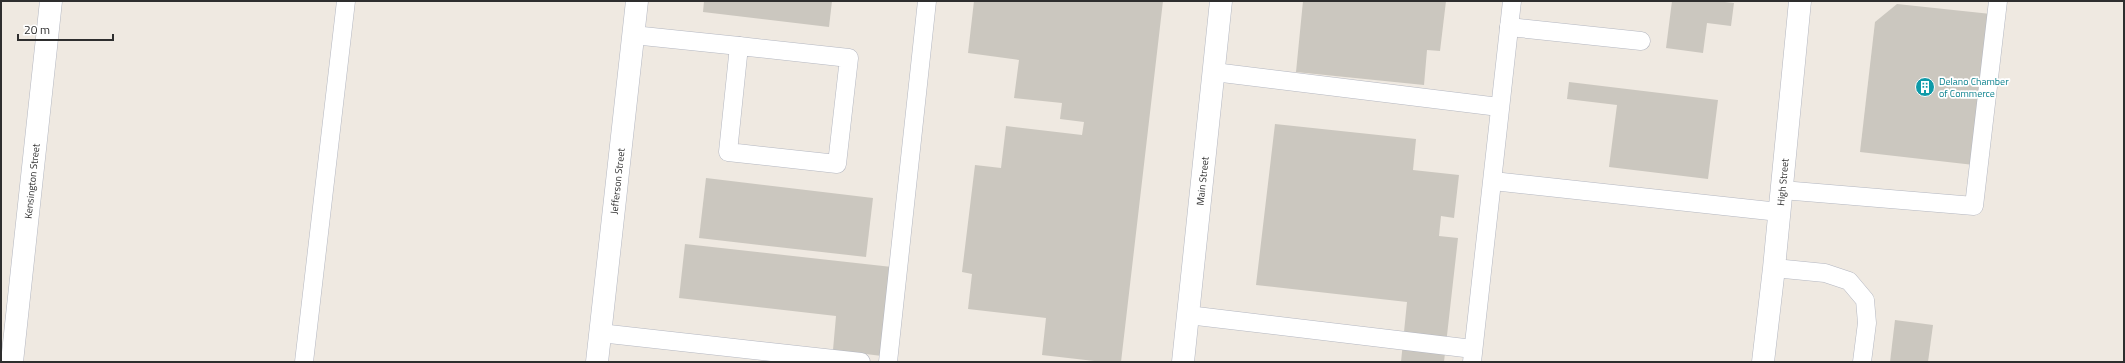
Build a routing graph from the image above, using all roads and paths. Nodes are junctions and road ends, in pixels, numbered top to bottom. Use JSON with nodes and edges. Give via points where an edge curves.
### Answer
{"nodes":[{"id":1,"x":51,"y":1,"type":"edge"},
{"id":2,"x":346,"y":1,"type":"edge"},
{"id":3,"x":636,"y":1,"type":"edge"},
{"id":4,"x":927,"y":1,"type":"edge"},
{"id":5,"x":1222,"y":1,"type":"edge"},
{"id":6,"x":1512,"y":1,"type":"edge"},
{"id":7,"x":1800,"y":1,"type":"edge"},
{"id":8,"x":1998,"y":1,"type":"edge"},
{"id":9,"x":1509,"y":27,"type":"junction"},
{"id":10,"x":633,"y":35,"type":"junction"},
{"id":11,"x":1641,"y":41,"type":"dead end"},
{"id":12,"x":739,"y":46,"type":"junction"},
{"id":13,"x":1214,"y":72,"type":"junction"},
{"id":14,"x":1499,"y":107,"type":"junction"},
{"id":15,"x":1493,"y":181,"type":"junction"},
{"id":16,"x":1782,"y":190,"type":"junction"},
{"id":17,"x":1779,"y":212,"type":"junction"},
{"id":18,"x":1774,"y":268,"type":"junction"},
{"id":19,"x":1188,"y":316,"type":"junction"},
{"id":20,"x":600,"y":334,"type":"junction"},
{"id":21,"x":1473,"y":356,"type":"edge"},
{"id":22,"x":12,"y":362,"type":"edge"},
{"id":23,"x":304,"y":362,"type":"edge"},
{"id":24,"x":598,"y":362,"type":"edge"},
{"id":25,"x":861,"y":362,"type":"edge"},
{"id":26,"x":888,"y":362,"type":"edge"},
{"id":27,"x":1183,"y":362,"type":"edge"},
{"id":28,"x":1763,"y":362,"type":"edge"},
{"id":29,"x":1862,"y":362,"type":"edge"}],
"edges":[{"from":1,"to":22,"type":"street","name":"Kensington Street"},
{"from":2,"to":23,"type":"lane"},
{"from":3,"to":10,"type":"street","name":"Jefferson Street"},
{"from":4,"to":26,"type":"lane"},
{"from":5,"to":13,"type":"street","name":"Main Street"},
{"from":6,"to":9,"type":"lane"},
{"from":7,"to":16,"type":"street","name":"High Street"},
{"from":8,"to":16,"type":"lane","via":[[1974,206]]},
{"from":9,"to":11,"type":"lane"},
{"from":9,"to":14,"type":"lane"},
{"from":10,"to":12,"type":"lane"},
{"from":10,"to":20,"type":"street","name":"Jefferson Street"},
{"from":12,"to":12,"type":"lane","via":[[849,58],[837,164],[728,152]]},
{"from":13,"to":14,"type":"lane"},
{"from":13,"to":19,"type":"street","name":"Main Street"},
{"from":14,"to":15,"type":"lane"},
{"from":15,"to":17,"type":"lane"},
{"from":15,"to":21,"type":"lane"},
{"from":16,"to":17,"type":"street","name":"High Street"},
{"from":17,"to":18,"type":"street","name":"High Street"},
{"from":18,"to":28,"type":"street","name":"High Street"},
{"from":18,"to":29,"type":"lane","via":[[1825,273],[1849,281],[1865,300],[1867,323]]},
{"from":19,"to":21,"type":"lane"},
{"from":19,"to":27,"type":"street","name":"Main Street"},
{"from":20,"to":24,"type":"street","name":"Jefferson Street"},
{"from":20,"to":25,"type":"lane"}]}
